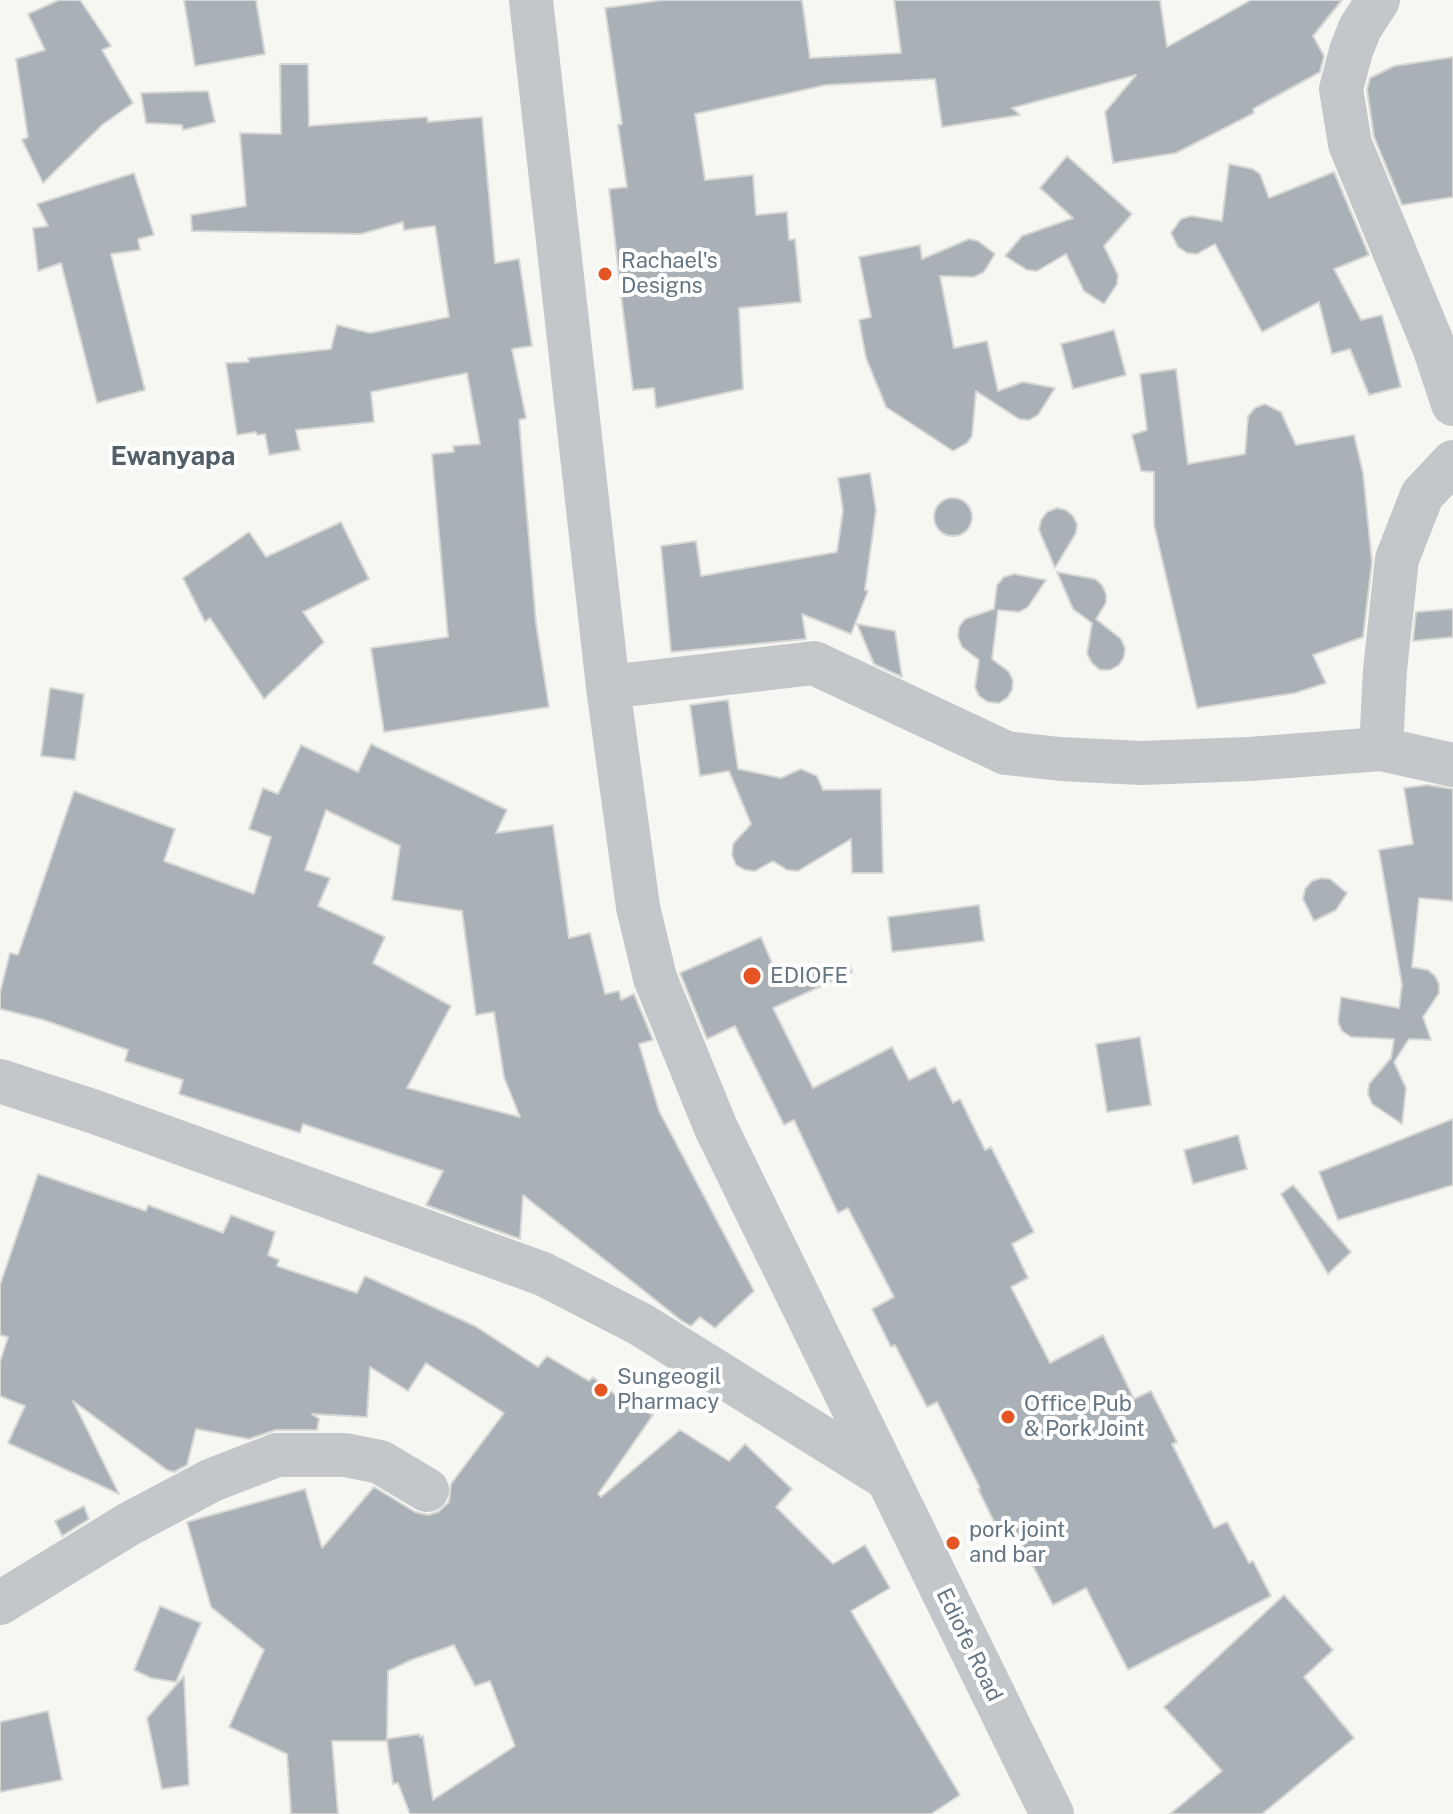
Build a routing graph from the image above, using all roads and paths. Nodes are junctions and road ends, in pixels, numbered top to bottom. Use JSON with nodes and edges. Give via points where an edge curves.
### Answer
{"nodes":[{"id":1,"x":531,"y":0,"type":"edge"},
{"id":2,"x":1378,"y":0,"type":"edge"},
{"id":3,"x":1453,"y":404,"type":"edge"},
{"id":4,"x":1453,"y":462,"type":"edge"},
{"id":5,"x":608,"y":687,"type":"junction"},
{"id":6,"x":1381,"y":749,"type":"junction"},
{"id":7,"x":1453,"y":765,"type":"edge"},
{"id":8,"x":0,"y":1081,"type":"edge"},
{"id":9,"x":885,"y":1477,"type":"junction"},
{"id":10,"x":427,"y":1490,"type":"dead end"},
{"id":11,"x":0,"y":1603,"type":"edge"},
{"id":12,"x":1052,"y":1814,"type":"edge"}],
"edges":[{"from":1,"to":5,"type":"street","name":"Ediofe Road"},
{"from":2,"to":3,"type":"street","via":[[1355,39],[1341,89],[1350,144]]},
{"from":4,"to":6,"type":"street","via":[[1422,495],[1397,559]]},
{"from":5,"to":6,"type":"street","via":[[814,663],[1006,753],[1141,763]]},
{"from":5,"to":9,"type":"street","name":"Ediofe Road","via":[[638,907],[655,978],[716,1128]]},
{"from":6,"to":7,"type":"street"},
{"from":8,"to":9,"type":"street","via":[[543,1274],[640,1324]]},
{"from":9,"to":12,"type":"street","name":"Ediofe Road"},
{"from":10,"to":11,"type":"street","via":[[380,1462],[345,1455],[277,1455],[142,1516]]}]}
